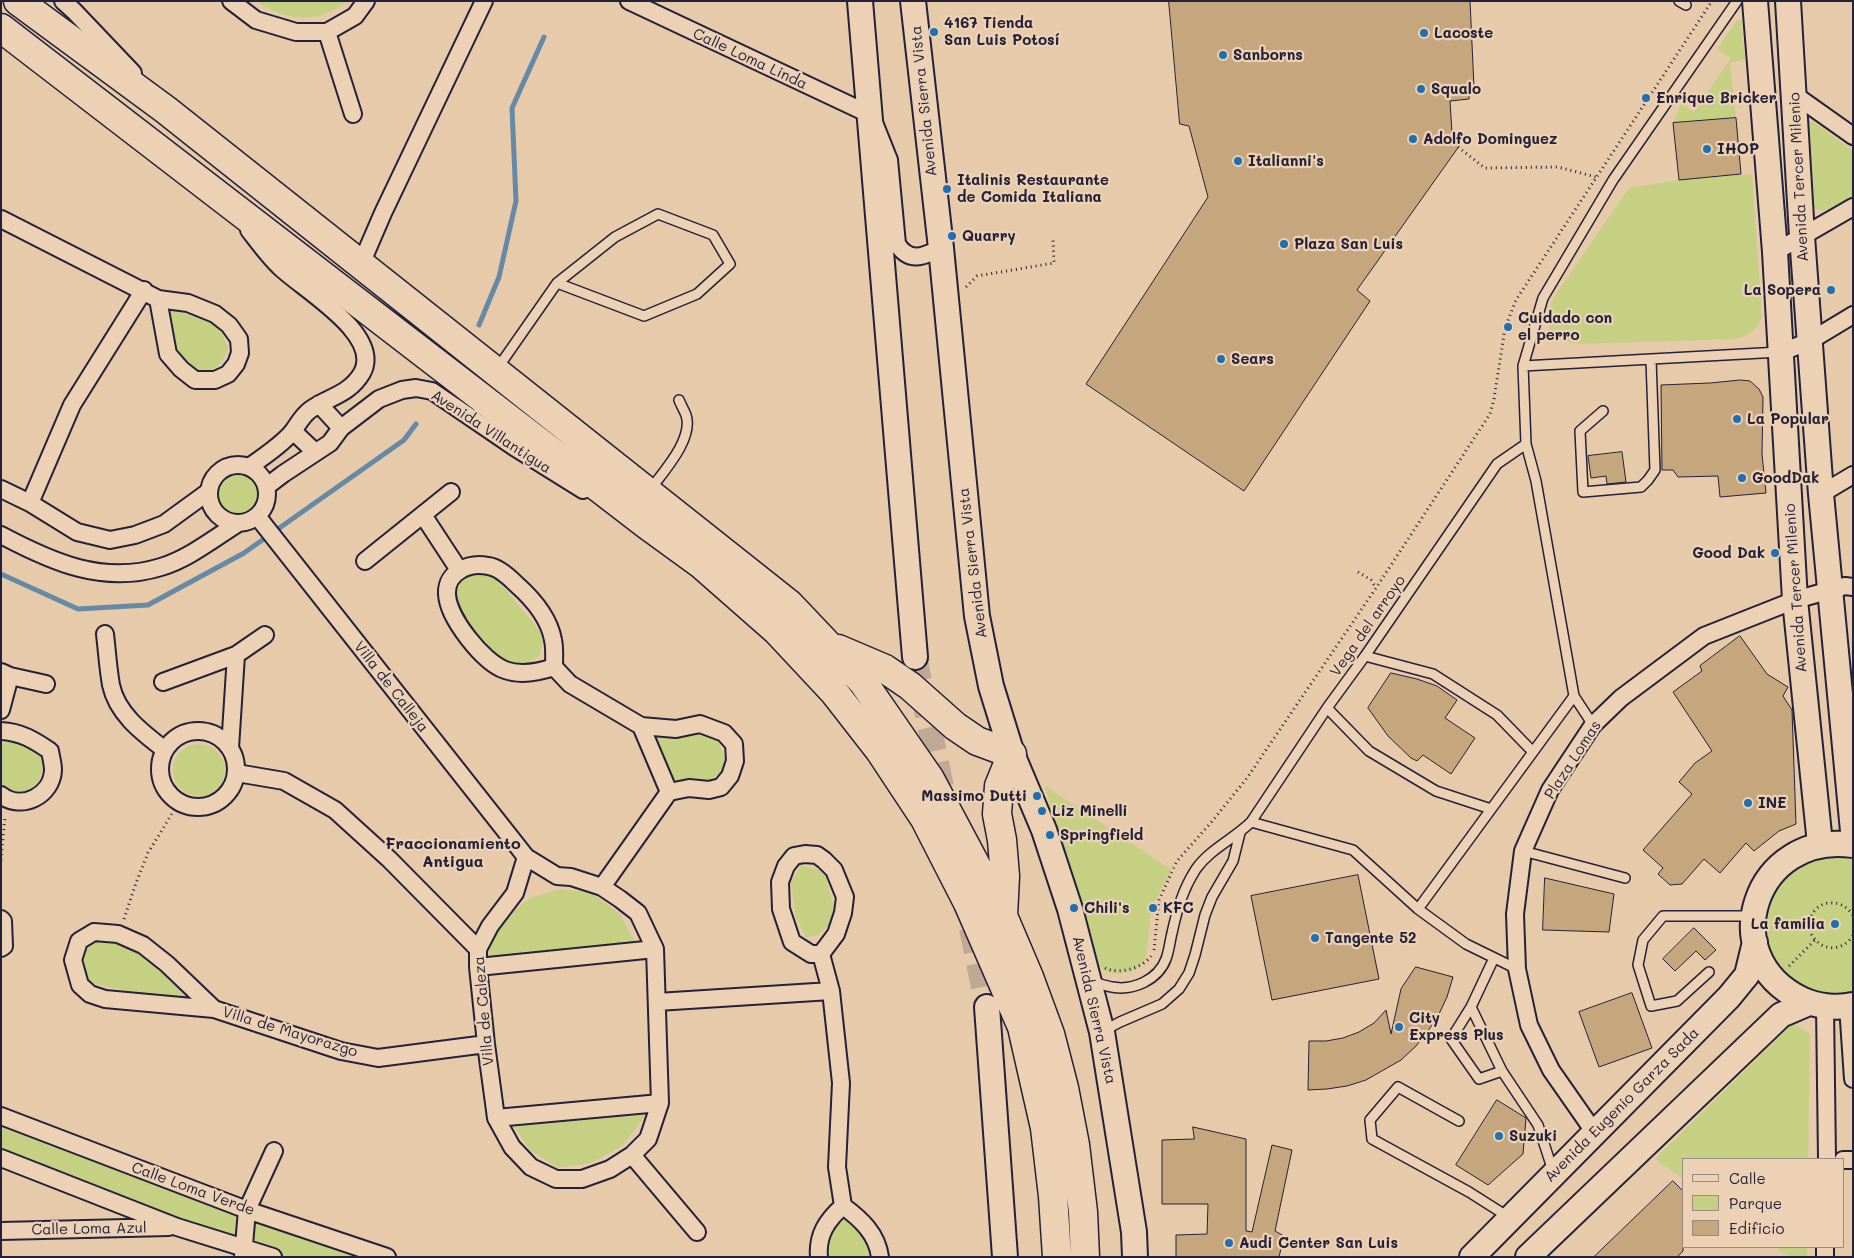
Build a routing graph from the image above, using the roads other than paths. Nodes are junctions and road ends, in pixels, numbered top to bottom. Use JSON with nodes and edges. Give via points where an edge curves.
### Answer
{"nodes":[{"id":1,"x":18,"y":1,"type":"edge"},
{"id":2,"x":63,"y":1,"type":"edge"},
{"id":3,"x":231,"y":1,"type":"edge"},
{"id":4,"x":366,"y":1,"type":"edge"},
{"id":5,"x":484,"y":1,"type":"edge"},
{"id":6,"x":629,"y":1,"type":"edge"},
{"id":7,"x":860,"y":1,"type":"edge"},
{"id":8,"x":913,"y":1,"type":"edge"},
{"id":9,"x":1737,"y":1,"type":"edge"},
{"id":10,"x":1755,"y":1,"type":"edge"},
{"id":11,"x":1788,"y":1,"type":"edge"},
{"id":12,"x":1,"y":28,"type":"edge"},
{"id":13,"x":327,"y":32,"type":"junction"},
{"id":14,"x":1794,"y":95,"type":"junction"},
{"id":15,"x":166,"y":110,"type":"junction"},
{"id":16,"x":353,"y":114,"type":"dead end"},
{"id":17,"x":871,"y":115,"type":"junction"},
{"id":18,"x":1853,"y":136,"type":"edge"},
{"id":19,"x":221,"y":198,"type":"junction"},
{"id":20,"x":1853,"y":207,"type":"edge"},
{"id":21,"x":1,"y":219,"type":"edge"},
{"id":22,"x":1802,"y":236,"type":"junction"},
{"id":23,"x":941,"y":248,"type":"junction"},
{"id":24,"x":1775,"y":252,"type":"junction"},
{"id":25,"x":361,"y":264,"type":"junction"},
{"id":26,"x":557,"y":283,"type":"junction"},
{"id":27,"x":144,"y":290,"type":"junction"},
{"id":28,"x":158,"y":298,"type":"junction"},
{"id":29,"x":1853,"y":315,"type":"edge"},
{"id":30,"x":1810,"y":341,"type":"junction"},
{"id":31,"x":1782,"y":352,"type":"junction"},
{"id":32,"x":1651,"y":360,"type":"junction"},
{"id":33,"x":1523,"y":366,"type":"junction"},
{"id":34,"x":495,"y":371,"type":"junction"},
{"id":35,"x":679,"y":400,"type":"dead end"},
{"id":36,"x":319,"y":404,"type":"junction"},
{"id":37,"x":1603,"y":411,"type":"dead end"},
{"id":38,"x":341,"y":428,"type":"junction"},
{"id":39,"x":293,"y":431,"type":"junction"},
{"id":40,"x":1526,"y":444,"type":"junction"},
{"id":41,"x":315,"y":452,"type":"junction"},
{"id":42,"x":249,"y":467,"type":"junction"},
{"id":43,"x":1853,"y":475,"type":"edge"},
{"id":44,"x":266,"y":488,"type":"junction"},
{"id":45,"x":1,"y":489,"type":"edge"},
{"id":46,"x":208,"y":492,"type":"junction"},
{"id":47,"x":451,"y":492,"type":"dead end"},
{"id":48,"x":648,"y":492,"type":"junction"},
{"id":49,"x":1822,"y":494,"type":"junction"},
{"id":50,"x":30,"y":503,"type":"junction"},
{"id":51,"x":423,"y":515,"type":"junction"},
{"id":52,"x":261,"y":521,"type":"junction"},
{"id":53,"x":237,"y":524,"type":"junction"},
{"id":54,"x":647,"y":525,"type":"junction"},
{"id":55,"x":1,"y":535,"type":"edge"},
{"id":56,"x":364,"y":561,"type":"dead end"},
{"id":57,"x":459,"y":570,"type":"junction"},
{"id":58,"x":1842,"y":589,"type":"edge"},
{"id":59,"x":1795,"y":600,"type":"junction"},
{"id":60,"x":105,"y":634,"type":"dead end"},
{"id":61,"x":265,"y":635,"type":"dead end"},
{"id":62,"x":828,"y":644,"type":"junction"},
{"id":63,"x":236,"y":655,"type":"junction"},
{"id":64,"x":1366,"y":656,"type":"junction"},
{"id":65,"x":915,"y":657,"type":"tunnel mouth"},
{"id":66,"x":554,"y":667,"type":"junction"},
{"id":67,"x":6,"y":674,"type":"edge"},
{"id":68,"x":163,"y":682,"type":"dead end"},
{"id":69,"x":46,"y":684,"type":"dead end"},
{"id":70,"x":1574,"y":696,"type":"junction"},
{"id":71,"x":1327,"y":708,"type":"junction"},
{"id":72,"x":1,"y":710,"type":"edge"},
{"id":73,"x":1593,"y":725,"type":"junction"},
{"id":74,"x":641,"y":726,"type":"junction"},
{"id":75,"x":1,"y":731,"type":"edge"},
{"id":76,"x":230,"y":748,"type":"junction"},
{"id":77,"x":165,"y":750,"type":"junction"},
{"id":78,"x":1533,"y":752,"type":"junction"},
{"id":79,"x":1012,"y":754,"type":"junction"},
{"id":80,"x":236,"y":773,"type":"junction"},
{"id":81,"x":669,"y":792,"type":"junction"},
{"id":82,"x":4,"y":797,"type":"edge"},
{"id":83,"x":1491,"y":809,"type":"junction"},
{"id":84,"x":1250,"y":822,"type":"junction"},
{"id":85,"x":1853,"y":831,"type":"edge"},
{"id":86,"x":1240,"y":832,"type":"junction"},
{"id":87,"x":1820,"y":844,"type":"junction"},
{"id":88,"x":1853,"y":845,"type":"edge"},
{"id":89,"x":1524,"y":851,"type":"junction"},
{"id":90,"x":526,"y":857,"type":"junction"},
{"id":91,"x":1625,"y":878,"type":"dead end"},
{"id":92,"x":602,"y":886,"type":"junction"},
{"id":93,"x":1418,"y":909,"type":"junction"},
{"id":94,"x":1003,"y":916,"type":"junction"},
{"id":95,"x":1753,"y":916,"type":"junction"},
{"id":96,"x":1,"y":919,"type":"edge"},
{"id":97,"x":1754,"y":942,"type":"junction"},
{"id":98,"x":1,"y":948,"type":"edge"},
{"id":99,"x":478,"y":949,"type":"junction"},
{"id":100,"x":655,"y":949,"type":"junction"},
{"id":101,"x":821,"y":954,"type":"junction"},
{"id":102,"x":1494,"y":958,"type":"junction"},
{"id":103,"x":478,"y":967,"type":"junction"},
{"id":104,"x":1517,"y":969,"type":"junction"},
{"id":105,"x":1709,"y":972,"type":"dead end"},
{"id":106,"x":1095,"y":973,"type":"junction"},
{"id":107,"x":831,"y":991,"type":"junction"},
{"id":108,"x":657,"y":1002,"type":"junction"},
{"id":109,"x":1817,"y":1004,"type":"junction"},
{"id":110,"x":1850,"y":1006,"type":"edge"},
{"id":111,"x":987,"y":1007,"type":"tunnel mouth"},
{"id":112,"x":1471,"y":1007,"type":"junction"},
{"id":113,"x":214,"y":1009,"type":"junction"},
{"id":114,"x":1102,"y":1032,"type":"junction"},
{"id":115,"x":486,"y":1044,"type":"junction"},
{"id":116,"x":1502,"y":1071,"type":"junction"},
{"id":117,"x":1853,"y":1080,"type":"edge"},
{"id":118,"x":660,"y":1103,"type":"junction"},
{"id":119,"x":1,"y":1116,"type":"edge"},
{"id":120,"x":496,"y":1118,"type":"junction"},
{"id":121,"x":1459,"y":1121,"type":"dead end"},
{"id":122,"x":1595,"y":1133,"type":"junction"},
{"id":123,"x":274,"y":1152,"type":"dead end"},
{"id":124,"x":632,"y":1156,"type":"junction"},
{"id":125,"x":1,"y":1158,"type":"edge"},
{"id":126,"x":1827,"y":1158,"type":"edge"},
{"id":127,"x":1554,"y":1174,"type":"junction"},
{"id":128,"x":843,"y":1206,"type":"junction"},
{"id":129,"x":247,"y":1210,"type":"junction"},
{"id":130,"x":1510,"y":1218,"type":"junction"},
{"id":131,"x":177,"y":1227,"type":"junction"},
{"id":132,"x":1,"y":1231,"type":"edge"},
{"id":133,"x":697,"y":1232,"type":"dead end"},
{"id":134,"x":243,"y":1252,"type":"edge"},
{"id":135,"x":273,"y":1257,"type":"edge"},
{"id":136,"x":387,"y":1257,"type":"edge"},
{"id":137,"x":819,"y":1257,"type":"edge"},
{"id":138,"x":880,"y":1257,"type":"edge"},
{"id":139,"x":1005,"y":1257,"type":"edge"},
{"id":140,"x":1057,"y":1257,"type":"edge"},
{"id":141,"x":1085,"y":1257,"type":"edge"},
{"id":142,"x":1135,"y":1257,"type":"edge"},
{"id":143,"x":1472,"y":1257,"type":"edge"},
{"id":144,"x":1528,"y":1257,"type":"edge"}],
"edges":[{"from":1,"to":15,"type":"highway"},
{"from":2,"to":15,"type":"street"},
{"from":3,"to":13,"type":"street","via":[[256,20],[296,32]]},
{"from":4,"to":13,"type":"street","via":[[355,16]]},
{"from":5,"to":25,"type":"street"},
{"from":6,"to":17,"type":"street","name":"Calle Loma Linda"},
{"from":7,"to":17,"type":"street"},
{"from":8,"to":23,"type":"street","name":"Avenida Sierra Vista"},
{"from":9,"to":33,"type":"lane","via":[[1613,180],[1543,298]]},
{"from":10,"to":24,"type":"street","name":"Avenida Tercer Milenio"},
{"from":11,"to":14,"type":"street","name":"Avenida Tercer Milenio"},
{"from":12,"to":19,"type":"highway"},
{"from":13,"to":16,"type":"street"},
{"from":14,"to":18,"type":"street"},
{"from":14,"to":22,"type":"street","name":"Avenida Tercer Milenio"},
{"from":15,"to":25,"type":"highway"},
{"from":17,"to":23,"type":"street","via":[[889,160],[897,244],[908,255],[922,257]]},
{"from":17,"to":65,"type":"street"},
{"from":19,"to":36,"type":"street","via":[[281,268],[347,323],[363,346],[365,362],[358,378],[341,394]]},
{"from":19,"to":54,"type":"highway"},
{"from":20,"to":22,"type":"street"},
{"from":21,"to":27,"type":"street"},
{"from":22,"to":24,"type":"street"},
{"from":22,"to":30,"type":"street","name":"Avenida Tercer Milenio"},
{"from":23,"to":79,"type":"street","name":"Avenida Sierra Vista","via":[[977,616],[991,686]]},
{"from":24,"to":31,"type":"street","name":"Avenida Tercer Milenio"},
{"from":25,"to":34,"type":"highway"},
{"from":26,"to":26,"type":"lane","via":[[615,237],[658,214],[714,236],[730,264],[697,294],[644,316]]},
{"from":26,"to":34,"type":"lane"},
{"from":27,"to":28,"type":"street"},
{"from":27,"to":50,"type":"street","via":[[72,405]]},
{"from":28,"to":28,"type":"street","via":[[188,303],[229,324],[239,338],[240,353],[228,374],[215,380],[194,380],[181,369],[168,354]]},
{"from":29,"to":30,"type":"street"},
{"from":30,"to":31,"type":"street"},
{"from":30,"to":49,"type":"street","name":"Avenida Tercer Milenio"},
{"from":31,"to":32,"type":"lane"},
{"from":31,"to":59,"type":"street","name":"Avenida Tercer Milenio"},
{"from":32,"to":33,"type":"lane"},
{"from":32,"to":37,"type":"lane","via":[[1655,470],[1641,487],[1583,492],[1580,431]]},
{"from":33,"to":40,"type":"lane"},
{"from":34,"to":48,"type":"highway"},
{"from":35,"to":48,"type":"lane","via":[[686,416],[687,434]]},
{"from":36,"to":38,"type":"street"},
{"from":36,"to":39,"type":"street","via":[[304,415]]},
{"from":38,"to":41,"type":"street","name":"Avenida Villantigua","via":[[330,443]]},
{"from":38,"to":54,"type":"street","name":"Avenida Villantigua","via":[[379,399],[402,390],[432,391],[575,486]]},
{"from":39,"to":41,"type":"street"},
{"from":39,"to":42,"type":"street"},
{"from":40,"to":64,"type":"lane","name":"Vega del arroyo","via":[[1497,464]]},
{"from":40,"to":70,"type":"lane","via":[[1536,481]]},
{"from":41,"to":44,"type":"street","name":"Avenida Villantigua"},
{"from":42,"to":44,"type":"street","via":[[257,472]]},
{"from":42,"to":46,"type":"street","via":[[240,465],[222,469],[210,483]]},
{"from":43,"to":49,"type":"street"},
{"from":44,"to":52,"type":"street"},
{"from":45,"to":50,"type":"street"},
{"from":46,"to":50,"type":"street","via":[[164,524],[135,536],[110,540],[77,532]]},
{"from":46,"to":53,"type":"street","via":[[216,514]]},
{"from":47,"to":51,"type":"street"},
{"from":48,"to":62,"type":"highway","via":[[789,604]]},
{"from":49,"to":58,"type":"street","name":"Avenida Tercer Milenio"},
{"from":51,"to":56,"type":"street"},
{"from":51,"to":57,"type":"street"},
{"from":52,"to":53,"type":"street"},
{"from":52,"to":90,"type":"street","name":"Villa de Calleja"},
{"from":53,"to":55,"type":"street","via":[[187,556],[161,567],[103,574],[38,555]]},
{"from":54,"to":140,"type":"highway","via":[[702,565],[776,630],[834,692],[880,751],[925,819],[968,903],[1022,1027],[1045,1128]]},
{"from":57,"to":66,"type":"street","via":[[472,565],[489,566],[508,576],[526,592],[544,614],[553,640]]},
{"from":57,"to":66,"type":"street","via":[[449,580],[447,594],[452,614],[480,652],[506,671],[521,673]]},
{"from":58,"to":59,"type":"street","name":"Plaza Lomas"},
{"from":58,"to":85,"type":"street","name":"Avenida Tercer Milenio"},
{"from":59,"to":73,"type":"street","name":"Plaza Lomas","via":[[1704,636],[1620,698]]},
{"from":59,"to":87,"type":"street","name":"Avenida Tercer Milenio"},
{"from":60,"to":77,"type":"street","via":[[112,687],[121,709],[139,730]]},
{"from":61,"to":63,"type":"street"},
{"from":62,"to":79,"type":"highway","via":[[885,669],[977,741]]},
{"from":62,"to":94,"type":"highway","via":[[863,682],[930,779]]},
{"from":63,"to":68,"type":"street"},
{"from":63,"to":76,"type":"street"},
{"from":64,"to":71,"type":"lane","name":"Vega del arroyo"},
{"from":64,"to":78,"type":"lane","via":[[1433,674],[1497,715]]},
{"from":66,"to":74,"type":"street","via":[[570,684]]},
{"from":67,"to":69,"type":"street"},
{"from":67,"to":72,"type":"street"},
{"from":70,"to":73,"type":"lane"},
{"from":70,"to":78,"type":"lane"},
{"from":71,"to":83,"type":"lane","via":[[1369,751],[1436,791]]},
{"from":71,"to":84,"type":"lane","name":"Vega del arroyo"},
{"from":73,"to":89,"type":"street","name":"Plaza Lomas","via":[[1550,790]]},
{"from":74,"to":81,"type":"street"},
{"from":74,"to":81,"type":"street","via":[[676,729],[700,724],[724,733],[734,744],[735,761],[730,776],[721,787]]},
{"from":75,"to":82,"type":"street","via":[[33,739],[50,751],[53,771],[46,790],[34,799],[21,802]]},
{"from":76,"to":77,"type":"street","via":[[210,733],[197,731],[173,740]]},
{"from":76,"to":80,"type":"street","via":[[236,760]]},
{"from":77,"to":80,"type":"street","via":[[160,763],[164,787],[179,802],[193,807],[217,803],[227,795]]},
{"from":78,"to":83,"type":"lane"},
{"from":79,"to":94,"type":"highway","via":[[999,786],[997,814],[1006,876]]},
{"from":79,"to":106,"type":"street","name":"Avenida Sierra Vista","via":[[1044,830]]},
{"from":80,"to":99,"type":"street","via":[[284,781],[335,810],[389,859]]},
{"from":81,"to":92,"type":"street"},
{"from":83,"to":93,"type":"lane"},
{"from":84,"to":86,"type":"lane","name":"Vega del arroyo"},
{"from":84,"to":93,"type":"lane","via":[[1353,850]]},
{"from":86,"to":106,"type":"lane","name":"Vega del arroyo","via":[[1216,848],[1197,868],[1184,889],[1166,960],[1157,973],[1146,982],[1131,987],[1114,987]]},
{"from":86,"to":114,"type":"lane","via":[[1233,861],[1212,897],[1189,973],[1179,989],[1162,1004]]},
{"from":87,"to":88,"type":"street"},
{"from":87,"to":95,"type":"street","via":[[1796,853],[1775,869],[1760,890]]},
{"from":89,"to":91,"type":"lane"},
{"from":89,"to":104,"type":"street","name":"Plaza Lomas","via":[[1515,914]]},
{"from":90,"to":92,"type":"street","name":"Villa de Caleza","via":[[557,876]]},
{"from":90,"to":99,"type":"street","name":"Villa de Caleza","via":[[515,893],[490,926]]},
{"from":92,"to":100,"type":"street","name":"Villa de Caleza","via":[[638,913]]},
{"from":93,"to":102,"type":"lane","via":[[1466,944]]},
{"from":94,"to":141,"type":"highway","via":[[1050,1034],[1064,1088],[1083,1212]]},
{"from":95,"to":97,"type":"street"},
{"from":95,"to":105,"type":"lane","via":[[1663,916],[1643,940],[1638,965],[1651,1006],[1677,1001]]},
{"from":96,"to":98,"type":"street","via":[[4,946]]},
{"from":97,"to":109,"type":"street","via":[[1774,980],[1790,994]]},
{"from":97,"to":122,"type":"street","name":"Avenida Eugenio Garza Sada","via":[[1746,975],[1729,997]]},
{"from":99,"to":103,"type":"street","name":"Villa de Caleza"},
{"from":100,"to":103,"type":"street"},
{"from":100,"to":108,"type":"street","name":"Villa de Caleza"},
{"from":101,"to":101,"type":"street","via":[[811,954],[792,942],[780,909],[780,882],[794,856],[817,854],[834,870],[845,898],[836,934]]},
{"from":101,"to":107,"type":"street"},
{"from":102,"to":104,"type":"lane"},
{"from":102,"to":112,"type":"lane"},
{"from":103,"to":115,"type":"street","name":"Villa de Caleza"},
{"from":104,"to":122,"type":"street","name":"Plaza Lomas","via":[[1529,1025],[1552,1070]]},
{"from":106,"to":114,"type":"street","name":"Avenida Sierra Vista"},
{"from":107,"to":108,"type":"street"},
{"from":107,"to":128,"type":"street","via":[[841,1083],[837,1168]]},
{"from":108,"to":118,"type":"street","name":"Villa de Caleza"},
{"from":109,"to":110,"type":"street"},
{"from":109,"to":126,"type":"street"},
{"from":109,"to":144,"type":"street","via":[[1781,1014]]},
{"from":110,"to":117,"type":"street"},
{"from":111,"to":139,"type":"street"},
{"from":112,"to":116,"type":"lane"},
{"from":112,"to":116,"type":"lane","via":[[1451,1039],[1479,1079]]},
{"from":113,"to":113,"type":"street","name":"Villa de Mayorazgo","via":[[105,999],[90,994],[80,985],[73,960],[79,941],[94,932],[118,934],[143,945]]},
{"from":113,"to":115,"type":"street","name":"Villa de Mayorazgo","via":[[341,1051],[378,1058]]},
{"from":114,"to":142,"type":"street","name":"Avenida Sierra Vista","via":[[1134,1232]]},
{"from":115,"to":120,"type":"street","name":"Villa de Caleza"},
{"from":116,"to":127,"type":"lane","via":[[1538,1125]]},
{"from":118,"to":120,"type":"street"},
{"from":118,"to":124,"type":"street","name":"Villa de Caleza","via":[[648,1139]]},
{"from":119,"to":129,"type":"street","name":"Calle Loma Verde"},
{"from":120,"to":124,"type":"street","name":"Villa de Caleza","via":[[512,1147],[531,1167],[556,1179],[582,1179],[610,1169]]},
{"from":121,"to":130,"type":"lane","via":[[1398,1087],[1370,1120],[1372,1139]]},
{"from":122,"to":127,"type":"street","name":"Avenida Eugenio Garza Sada"},
{"from":123,"to":129,"type":"street"},
{"from":124,"to":133,"type":"street"},
{"from":125,"to":131,"type":"street"},
{"from":127,"to":130,"type":"street","name":"Avenida Eugenio Garza Sada"},
{"from":128,"to":137,"type":"street","via":[[822,1230]]},
{"from":128,"to":138,"type":"street","via":[[861,1219],[878,1245]]},
{"from":129,"to":134,"type":"street"},
{"from":129,"to":136,"type":"street","name":"Calle Loma Verde"},
{"from":130,"to":143,"type":"street","name":"Avenida Eugenio Garza Sada"},
{"from":131,"to":132,"type":"street","name":"Calle Loma Azul"},
{"from":131,"to":134,"type":"street"},
{"from":134,"to":135,"type":"street"}]}
